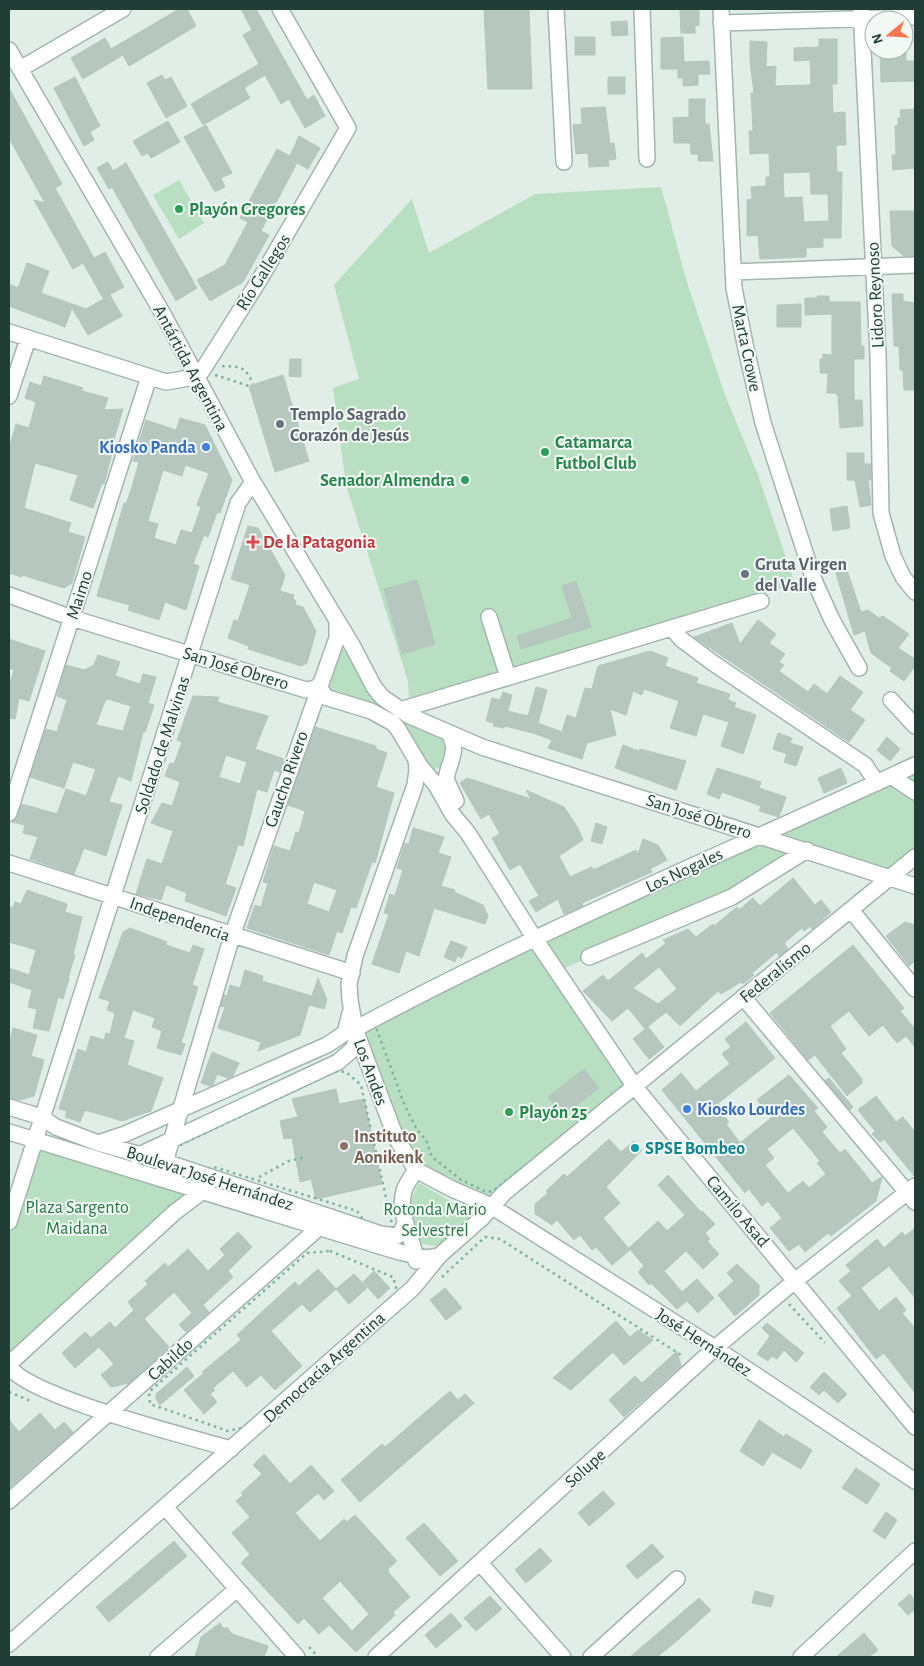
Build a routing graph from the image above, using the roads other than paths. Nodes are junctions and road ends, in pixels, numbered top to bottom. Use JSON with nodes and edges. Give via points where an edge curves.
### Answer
{"nodes":[{"id":1,"x":123,"y":9,"type":"edge"},
{"id":2,"x":280,"y":9,"type":"edge"},
{"id":3,"x":556,"y":9,"type":"edge"},
{"id":4,"x":642,"y":9,"type":"edge"},
{"id":5,"x":861,"y":14,"type":"edge"},
{"id":6,"x":721,"y":16,"type":"edge"},
{"id":7,"x":915,"y":17,"type":"edge"},
{"id":8,"x":9,"y":50,"type":"edge"},
{"id":9,"x":20,"y":69,"type":"junction"},
{"id":10,"x":647,"y":159,"type":"dead end"},
{"id":11,"x":564,"y":162,"type":"dead end"},
{"id":12,"x":915,"y":264,"type":"edge"},
{"id":13,"x":872,"y":266,"type":"junction"},
{"id":14,"x":733,"y":272,"type":"junction"},
{"id":15,"x":9,"y":332,"type":"edge"},
{"id":16,"x":28,"y":339,"type":"junction"},
{"id":17,"x":201,"y":370,"type":"junction"},
{"id":18,"x":149,"y":377,"type":"junction"},
{"id":19,"x":9,"y":396,"type":"edge"},
{"id":20,"x":253,"y":482,"type":"junction"},
{"id":21,"x":915,"y":592,"type":"edge"},
{"id":22,"x":9,"y":595,"type":"edge"},
{"id":23,"x":762,"y":601,"type":"dead end"},
{"id":24,"x":489,"y":617,"type":"dead end"},
{"id":25,"x":72,"y":618,"type":"junction"},
{"id":26,"x":337,"y":621,"type":"junction"},
{"id":27,"x":672,"y":628,"type":"junction"},
{"id":28,"x":334,"y":645,"type":"junction"},
{"id":29,"x":352,"y":645,"type":"junction"},
{"id":30,"x":191,"y":654,"type":"junction"},
{"id":31,"x":859,"y":668,"type":"dead end"},
{"id":32,"x":508,"y":677,"type":"junction"},
{"id":33,"x":319,"y":685,"type":"junction"},
{"id":34,"x":374,"y":687,"type":"joint"},
{"id":35,"x":438,"y":699,"type":"junction"},
{"id":36,"x":891,"y":700,"type":"dead end"},
{"id":37,"x":400,"y":710,"type":"junction"},
{"id":38,"x":915,"y":726,"type":"edge"},
{"id":39,"x":442,"y":730,"type":"junction"},
{"id":40,"x":482,"y":748,"type":"junction"},
{"id":41,"x":416,"y":759,"type":"junction"},
{"id":42,"x":450,"y":765,"type":"junction"},
{"id":43,"x":915,"y":765,"type":"edge"},
{"id":44,"x":429,"y":775,"type":"junction"},
{"id":45,"x":891,"y":776,"type":"junction"},
{"id":46,"x":877,"y":783,"type":"junction"},
{"id":47,"x":415,"y":785,"type":"junction"},
{"id":48,"x":915,"y":792,"type":"edge"},
{"id":49,"x":9,"y":812,"type":"edge"},
{"id":50,"x":468,"y":833,"type":"junction"},
{"id":51,"x":758,"y":835,"type":"junction"},
{"id":52,"x":807,"y":850,"type":"junction"},
{"id":53,"x":915,"y":856,"type":"edge"},
{"id":54,"x":9,"y":863,"type":"edge"},
{"id":55,"x":889,"y":877,"type":"junction"},
{"id":56,"x":915,"y":886,"type":"edge"},
{"id":57,"x":114,"y":896,"type":"junction"},
{"id":58,"x":851,"y":910,"type":"junction"},
{"id":59,"x":232,"y":936,"type":"junction"},
{"id":60,"x":535,"y":939,"type":"junction"},
{"id":61,"x":589,"y":958,"type":"dead end"},
{"id":62,"x":352,"y":974,"type":"junction"},
{"id":63,"x":915,"y":989,"type":"edge"},
{"id":64,"x":743,"y":997,"type":"junction"},
{"id":65,"x":351,"y":1007,"type":"junction"},
{"id":66,"x":358,"y":1041,"type":"junction"},
{"id":67,"x":327,"y":1045,"type":"junction"},
{"id":68,"x":338,"y":1062,"type":"junction"},
{"id":69,"x":370,"y":1068,"type":"junction"},
{"id":70,"x":628,"y":1089,"type":"junction"},
{"id":71,"x":9,"y":1108,"type":"edge"},
{"id":72,"x":182,"y":1108,"type":"junction"},
{"id":73,"x":42,"y":1117,"type":"junction"},
{"id":74,"x":9,"y":1132,"type":"edge"},
{"id":75,"x":174,"y":1139,"type":"junction"},
{"id":76,"x":35,"y":1141,"type":"junction"},
{"id":77,"x":98,"y":1142,"type":"junction"},
{"id":78,"x":140,"y":1154,"type":"junction"},
{"id":79,"x":108,"y":1162,"type":"junction"},
{"id":80,"x":166,"y":1162,"type":"junction"},
{"id":81,"x":416,"y":1170,"type":"junction"},
{"id":82,"x":216,"y":1180,"type":"junction"},
{"id":83,"x":179,"y":1184,"type":"junction"},
{"id":84,"x":203,"y":1192,"type":"junction"},
{"id":85,"x":912,"y":1193,"type":"edge"},
{"id":86,"x":491,"y":1206,"type":"junction"},
{"id":87,"x":331,"y":1217,"type":"junction"},
{"id":88,"x":9,"y":1222,"type":"edge"},
{"id":89,"x":405,"y":1222,"type":"junction"},
{"id":90,"x":318,"y":1228,"type":"junction"},
{"id":91,"x":416,"y":1254,"type":"junction"},
{"id":92,"x":439,"y":1256,"type":"junction"},
{"id":93,"x":796,"y":1280,"type":"junction"},
{"id":94,"x":413,"y":1288,"type":"junction"},
{"id":95,"x":715,"y":1348,"type":"junction"},
{"id":96,"x":9,"y":1365,"type":"edge"},
{"id":97,"x":109,"y":1412,"type":"junction"},
{"id":98,"x":915,"y":1426,"type":"edge"},
{"id":99,"x":232,"y":1449,"type":"junction"},
{"id":100,"x":915,"y":1481,"type":"edge"},
{"id":101,"x":9,"y":1501,"type":"edge"},
{"id":102,"x":165,"y":1507,"type":"junction"},
{"id":103,"x":915,"y":1552,"type":"edge"},
{"id":104,"x":480,"y":1563,"type":"junction"},
{"id":105,"x":677,"y":1579,"type":"dead end"},
{"id":106,"x":237,"y":1589,"type":"junction"},
{"id":107,"x":9,"y":1644,"type":"edge"},
{"id":108,"x":158,"y":1657,"type":"edge"},
{"id":109,"x":297,"y":1657,"type":"edge"},
{"id":110,"x":376,"y":1657,"type":"edge"},
{"id":111,"x":563,"y":1657,"type":"edge"},
{"id":112,"x":591,"y":1657,"type":"edge"},
{"id":113,"x":801,"y":1657,"type":"edge"}],
"edges":[{"from":1,"to":9,"type":"street"},
{"from":2,"to":17,"type":"street","name":"Río Gallegos","via":[[348,128],[260,279]]},
{"from":3,"to":11,"type":"street"},
{"from":4,"to":10,"type":"street"},
{"from":5,"to":6,"type":"street"},
{"from":5,"to":7,"type":"street"},
{"from":5,"to":13,"type":"street","name":"Lidoro Reynoso"},
{"from":6,"to":14,"type":"street","name":"Marta Crowe"},
{"from":8,"to":9,"type":"street","name":"Antártida Argentina"},
{"from":9,"to":17,"type":"street","name":"Antártida Argentina","via":[[163,314]]},
{"from":12,"to":13,"type":"street"},
{"from":13,"to":14,"type":"street"},
{"from":13,"to":21,"type":"street","name":"Lidoro Reynoso","via":[[878,355],[881,513],[885,534],[903,577]]},
{"from":14,"to":31,"type":"street","name":"Marta Crowe","via":[[763,423],[819,594]]},
{"from":15,"to":16,"type":"street"},
{"from":16,"to":18,"type":"street"},
{"from":16,"to":19,"type":"street"},
{"from":17,"to":18,"type":"street","via":[[166,382]]},
{"from":17,"to":20,"type":"street","name":"Antártida Argentina"},
{"from":18,"to":25,"type":"street","name":"Maimo"},
{"from":20,"to":26,"type":"street","name":"Antártida Argentina"},
{"from":20,"to":30,"type":"street","name":"Soldado de Malvinas","via":[[238,503]]},
{"from":22,"to":25,"type":"street","name":"San José Obrero"},
{"from":23,"to":27,"type":"street"},
{"from":24,"to":32,"type":"street"},
{"from":25,"to":30,"type":"street","name":"San José Obrero"},
{"from":25,"to":49,"type":"street","name":"Maimo"},
{"from":26,"to":28,"type":"street","name":"Gaucho Rivero"},
{"from":26,"to":29,"type":"street","name":"Antártida Argentina"},
{"from":27,"to":32,"type":"street"},
{"from":27,"to":46,"type":"street","via":[[688,645],[713,663],[865,765]]},
{"from":28,"to":29,"type":"street","via":[[344,641]]},
{"from":28,"to":33,"type":"street","name":"Gaucho Rivero"},
{"from":29,"to":34,"type":"street","name":"Antártida Argentina"},
{"from":30,"to":33,"type":"street","name":"San José Obrero","via":[[306,690]]},
{"from":30,"to":57,"type":"street","name":"Soldado de Malvinas"},
{"from":32,"to":35,"type":"street"},
{"from":33,"to":41,"type":"street","via":[[325,697],[372,711],[393,723]]},
{"from":33,"to":59,"type":"street","name":"Gaucho Rivero"},
{"from":34,"to":37,"type":"street","name":"San José Obrero"},
{"from":35,"to":37,"type":"street"},
{"from":35,"to":39,"type":"street","via":[[433,714]]},
{"from":36,"to":38,"type":"street"},
{"from":37,"to":39,"type":"street","name":"San José Obrero"},
{"from":39,"to":40,"type":"street","name":"San José Obrero"},
{"from":39,"to":42,"type":"street","via":[[454,744]]},
{"from":40,"to":42,"type":"street","name":"San José Obrero","via":[[461,747]]},
{"from":40,"to":51,"type":"street","name":"San José Obrero"},
{"from":41,"to":44,"type":"street"},
{"from":41,"to":47,"type":"street","name":"Los Andes"},
{"from":42,"to":44,"type":"street"},
{"from":42,"to":50,"type":"street","via":[[448,783]]},
{"from":43,"to":45,"type":"street","name":"Los Nogales"},
{"from":44,"to":47,"type":"street"},
{"from":44,"to":50,"type":"street","via":[[452,815]]},
{"from":45,"to":46,"type":"street","name":"Los Nogales"},
{"from":45,"to":48,"type":"street"},
{"from":46,"to":51,"type":"street","name":"Los Nogales"},
{"from":47,"to":62,"type":"street","name":"Los Andes","via":[[358,947]]},
{"from":50,"to":60,"type":"street"},
{"from":51,"to":52,"type":"street","name":"San José Obrero"},
{"from":51,"to":60,"type":"street","name":"Los Nogales"},
{"from":52,"to":55,"type":"street","name":"San José Obrero"},
{"from":52,"to":61,"type":"street","via":[[732,897]]},
{"from":53,"to":55,"type":"street","name":"Federalismo"},
{"from":54,"to":57,"type":"street","name":"Independencia"},
{"from":55,"to":56,"type":"street","name":"San José Obrero"},
{"from":55,"to":58,"type":"street","name":"Federalismo"},
{"from":57,"to":59,"type":"street","name":"Independencia"},
{"from":57,"to":73,"type":"street","name":"Soldado de Malvinas"},
{"from":58,"to":63,"type":"street"},
{"from":58,"to":64,"type":"street","name":"Federalismo"},
{"from":59,"to":62,"type":"street","name":"Independencia"},
{"from":59,"to":72,"type":"street","name":"Gaucho Rivero"},
{"from":60,"to":66,"type":"street","name":"Los Nogales","via":[[431,988]]},
{"from":60,"to":70,"type":"street","name":"Camilo Asad"},
{"from":62,"to":65,"type":"street","name":"Los Andes","via":[[349,984]]},
{"from":64,"to":70,"type":"street","name":"Federalismo"},
{"from":64,"to":85,"type":"street"},
{"from":65,"to":66,"type":"street","name":"Los Andes"},
{"from":65,"to":67,"type":"street","via":[[345,1033]]},
{"from":66,"to":67,"type":"street"},
{"from":66,"to":68,"type":"street","name":"Los Nogales"},
{"from":66,"to":69,"type":"street","name":"Los Andes"},
{"from":67,"to":72,"type":"street"},
{"from":68,"to":69,"type":"street","via":[[357,1061]]},
{"from":68,"to":75,"type":"street"},
{"from":69,"to":81,"type":"street","name":"Los Andes","via":[[393,1131]]},
{"from":70,"to":86,"type":"street","name":"Democracia Argentina"},
{"from":70,"to":93,"type":"street","name":"Camilo Asad"},
{"from":71,"to":73,"type":"street","name":"Boulevar José Hernández"},
{"from":72,"to":75,"type":"street","name":"Gaucho Rivero"},
{"from":72,"to":77,"type":"street","via":[[125,1134]]},
{"from":73,"to":76,"type":"street","name":"Soldado de Malvinas"},
{"from":73,"to":77,"type":"street","name":"Boulevar José Hernández","via":[[56,1127]]},
{"from":74,"to":76,"type":"street","name":"Boulevar José Hernández"},
{"from":75,"to":78,"type":"street"},
{"from":75,"to":80,"type":"street","name":"Gaucho Rivero"},
{"from":76,"to":79,"type":"street","name":"Boulevar José Hernández"},
{"from":76,"to":88,"type":"street","name":"Soldado de Malvinas"},
{"from":77,"to":78,"type":"street","name":"Boulevar José Hernández"},
{"from":78,"to":79,"type":"street","via":[[123,1161]]},
{"from":78,"to":80,"type":"street","name":"Boulevar José Hernández"},
{"from":79,"to":83,"type":"street","name":"Boulevar José Hernández"},
{"from":80,"to":82,"type":"street","name":"Boulevar José Hernández"},
{"from":80,"to":83,"type":"street","via":[[166,1174]]},
{"from":81,"to":86,"type":"street"},
{"from":81,"to":89,"type":"street","via":[[404,1190]]},
{"from":82,"to":84,"type":"street"},
{"from":82,"to":87,"type":"street","name":"Boulevar José Hernández"},
{"from":83,"to":84,"type":"street","name":"Boulevar José Hernández"},
{"from":84,"to":90,"type":"street","name":"Boulevar José Hernández"},
{"from":84,"to":96,"type":"street","via":[[175,1212]]},
{"from":85,"to":93,"type":"street","name":"Solupe"},
{"from":86,"to":92,"type":"street","name":"Democracia Argentina"},
{"from":86,"to":95,"type":"street","name":"José Hernández"},
{"from":87,"to":89,"type":"street","name":"Boulevar José Hernández","via":[[390,1236],[401,1233]]},
{"from":87,"to":90,"type":"street","name":"Cabildo"},
{"from":89,"to":91,"type":"street"},
{"from":90,"to":91,"type":"street","name":"Boulevar José Hernández"},
{"from":90,"to":97,"type":"street","name":"Cabildo"},
{"from":91,"to":92,"type":"street","name":"Boulevar José Hernández","via":[[427,1258]]},
{"from":91,"to":94,"type":"street","via":[[417,1278]]},
{"from":92,"to":94,"type":"street","name":"Democracia Argentina"},
{"from":93,"to":95,"type":"street","name":"Solupe"},
{"from":93,"to":98,"type":"street","name":"Camilo Asad"},
{"from":94,"to":99,"type":"street","name":"Democracia Argentina"},
{"from":95,"to":100,"type":"street","name":"José Hernández"},
{"from":95,"to":104,"type":"street","name":"Solupe"},
{"from":96,"to":97,"type":"street","via":[[21,1379],[31,1384]]},
{"from":97,"to":99,"type":"street"},
{"from":97,"to":101,"type":"street","name":"Cabildo"},
{"from":99,"to":102,"type":"street","name":"Democracia Argentina"},
{"from":102,"to":106,"type":"street"},
{"from":102,"to":107,"type":"street","name":"Democracia Argentina"},
{"from":103,"to":113,"type":"street"},
{"from":104,"to":110,"type":"street","name":"Solupe"},
{"from":104,"to":111,"type":"street"},
{"from":105,"to":112,"type":"street"},
{"from":106,"to":108,"type":"street"},
{"from":106,"to":109,"type":"street"}]}
